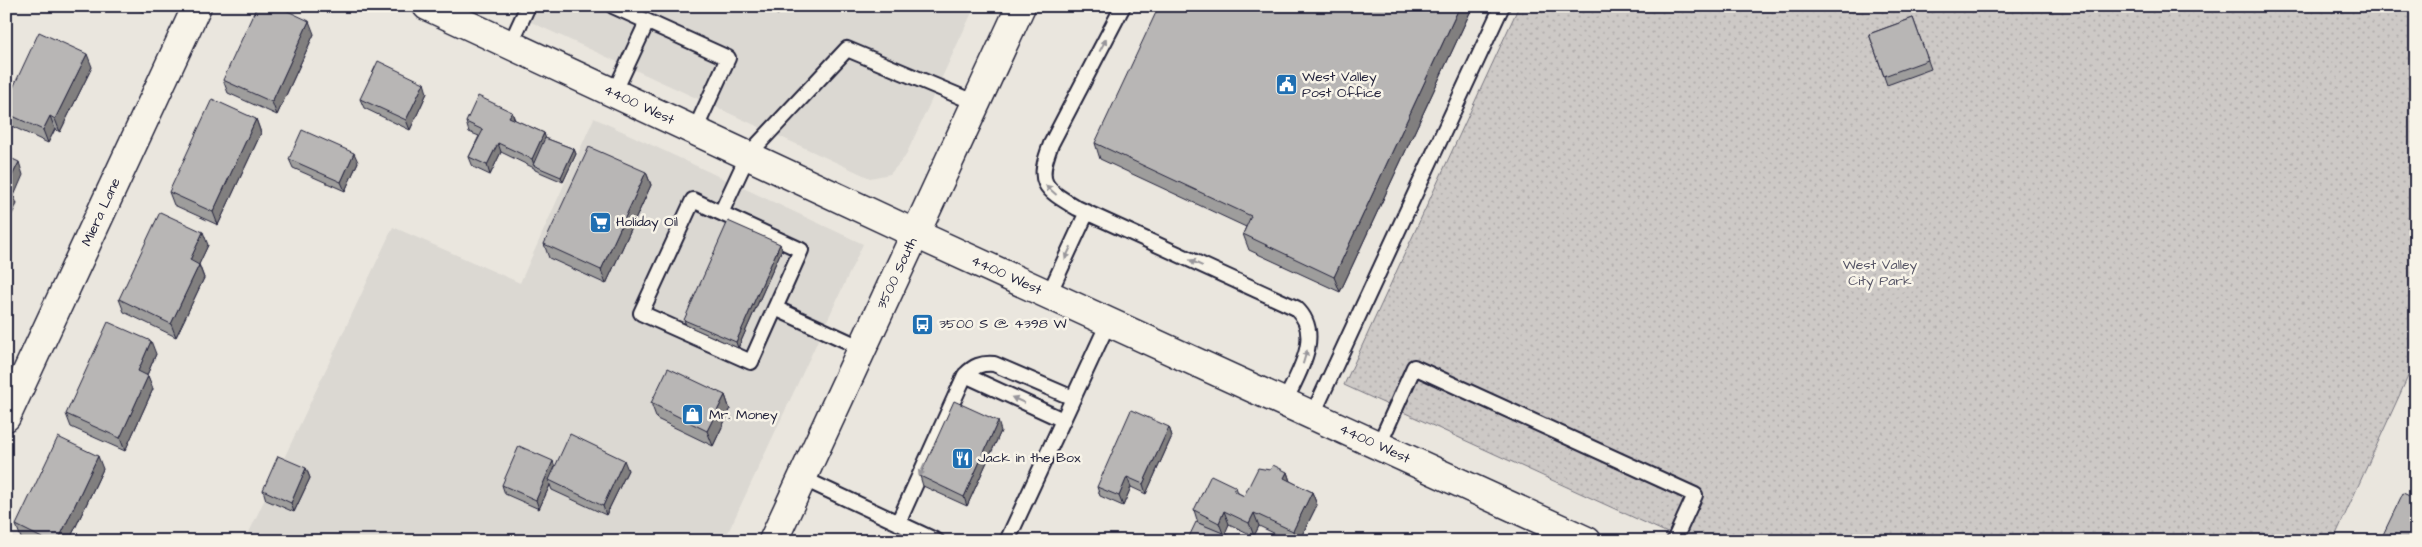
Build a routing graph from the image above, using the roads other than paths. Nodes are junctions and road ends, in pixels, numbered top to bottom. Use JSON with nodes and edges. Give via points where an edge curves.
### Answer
{"nodes":[{"id":1,"x":197,"y":6,"type":"edge"},
{"id":2,"x":428,"y":6,"type":"edge"},
{"id":3,"x":528,"y":6,"type":"edge"},
{"id":4,"x":613,"y":6,"type":"edge"},
{"id":5,"x":1021,"y":6,"type":"edge"},
{"id":6,"x":1123,"y":6,"type":"edge"},
{"id":7,"x":1502,"y":6,"type":"edge"},
{"id":8,"x":647,"y":22,"type":"junction"},
{"id":9,"x":510,"y":45,"type":"junction"},
{"id":10,"x":614,"y":93,"type":"junction"},
{"id":11,"x":976,"y":103,"type":"junction"},
{"id":12,"x":695,"y":130,"type":"junction"},
{"id":13,"x":748,"y":155,"type":"junction"},
{"id":14,"x":1087,"y":212,"type":"junction"},
{"id":15,"x":721,"y":213,"type":"junction"},
{"id":16,"x":916,"y":234,"type":"junction"},
{"id":17,"x":1049,"y":294,"type":"junction"},
{"id":18,"x":775,"y":308,"type":"junction"},
{"id":19,"x":1109,"y":321,"type":"junction"},
{"id":20,"x":862,"y":348,"type":"junction"},
{"id":21,"x":965,"y":375,"type":"junction"},
{"id":22,"x":1073,"y":398,"type":"junction"},
{"id":23,"x":1285,"y":401,"type":"junction"},
{"id":24,"x":1313,"y":414,"type":"junction"},
{"id":25,"x":6,"y":417,"type":"edge"},
{"id":26,"x":1063,"y":420,"type":"junction"},
{"id":27,"x":1379,"y":445,"type":"junction"},
{"id":28,"x":802,"y":478,"type":"junction"},
{"id":29,"x":898,"y":523,"type":"junction"},
{"id":30,"x":773,"y":541,"type":"edge"},
{"id":31,"x":937,"y":541,"type":"edge"},
{"id":32,"x":1007,"y":541,"type":"edge"},
{"id":33,"x":1587,"y":541,"type":"edge"},
{"id":34,"x":1674,"y":541,"type":"edge"}],
"edges":[{"from":1,"to":25,"type":"street","name":"Miera Lane"},
{"from":2,"to":9,"type":"street","name":"4400 West"},
{"from":3,"to":9,"type":"lane"},
{"from":4,"to":8,"type":"lane"},
{"from":5,"to":11,"type":"street","name":"3500 South"},
{"from":14,"to":6,"type":"lane","one_way":true,"via":[[1045,185],[1045,160]]},
{"from":7,"to":24,"type":"lane"},
{"from":8,"to":10,"type":"lane"},
{"from":8,"to":12,"type":"lane","via":[[728,58]]},
{"from":9,"to":10,"type":"street","name":"4400 West"},
{"from":10,"to":12,"type":"street","name":"4400 West"},
{"from":11,"to":13,"type":"lane","via":[[848,49]]},
{"from":11,"to":16,"type":"street","name":"3500 South"},
{"from":12,"to":13,"type":"street","name":"4400 West"},
{"from":13,"to":15,"type":"lane"},
{"from":13,"to":16,"type":"street","name":"4400 West"},
{"from":14,"to":17,"type":"lane","one_way":true},
{"from":23,"to":14,"type":"lane","one_way":true,"via":[[1308,350],[1308,332],[1302,314],[1296,308]]},
{"from":15,"to":18,"type":"lane","via":[[800,250]]},
{"from":15,"to":18,"type":"lane","via":[[693,200],[642,313],[751,362]]},
{"from":16,"to":17,"type":"street","name":"4400 West"},
{"from":16,"to":20,"type":"street","name":"3500 South"},
{"from":17,"to":19,"type":"street","name":"4400 West"},
{"from":18,"to":20,"type":"lane"},
{"from":19,"to":22,"type":"lane"},
{"from":19,"to":23,"type":"street","name":"4400 West"},
{"from":20,"to":28,"type":"street","name":"3500 South"},
{"from":21,"to":22,"type":"lane","via":[[984,363],[994,364]]},
{"from":26,"to":21,"type":"lane","one_way":true},
{"from":21,"to":29,"type":"lane","one_way":true},
{"from":22,"to":26,"type":"lane"},
{"from":23,"to":24,"type":"street","name":"4400 West"},
{"from":24,"to":27,"type":"street","name":"4400 West"},
{"from":26,"to":32,"type":"lane"},
{"from":27,"to":33,"type":"street","name":"4400 West"},
{"from":27,"to":34,"type":"lane","via":[[1414,367],[1695,495]]},
{"from":28,"to":29,"type":"lane"},
{"from":28,"to":30,"type":"street","name":"3500 South"},
{"from":29,"to":31,"type":"lane"}]}
